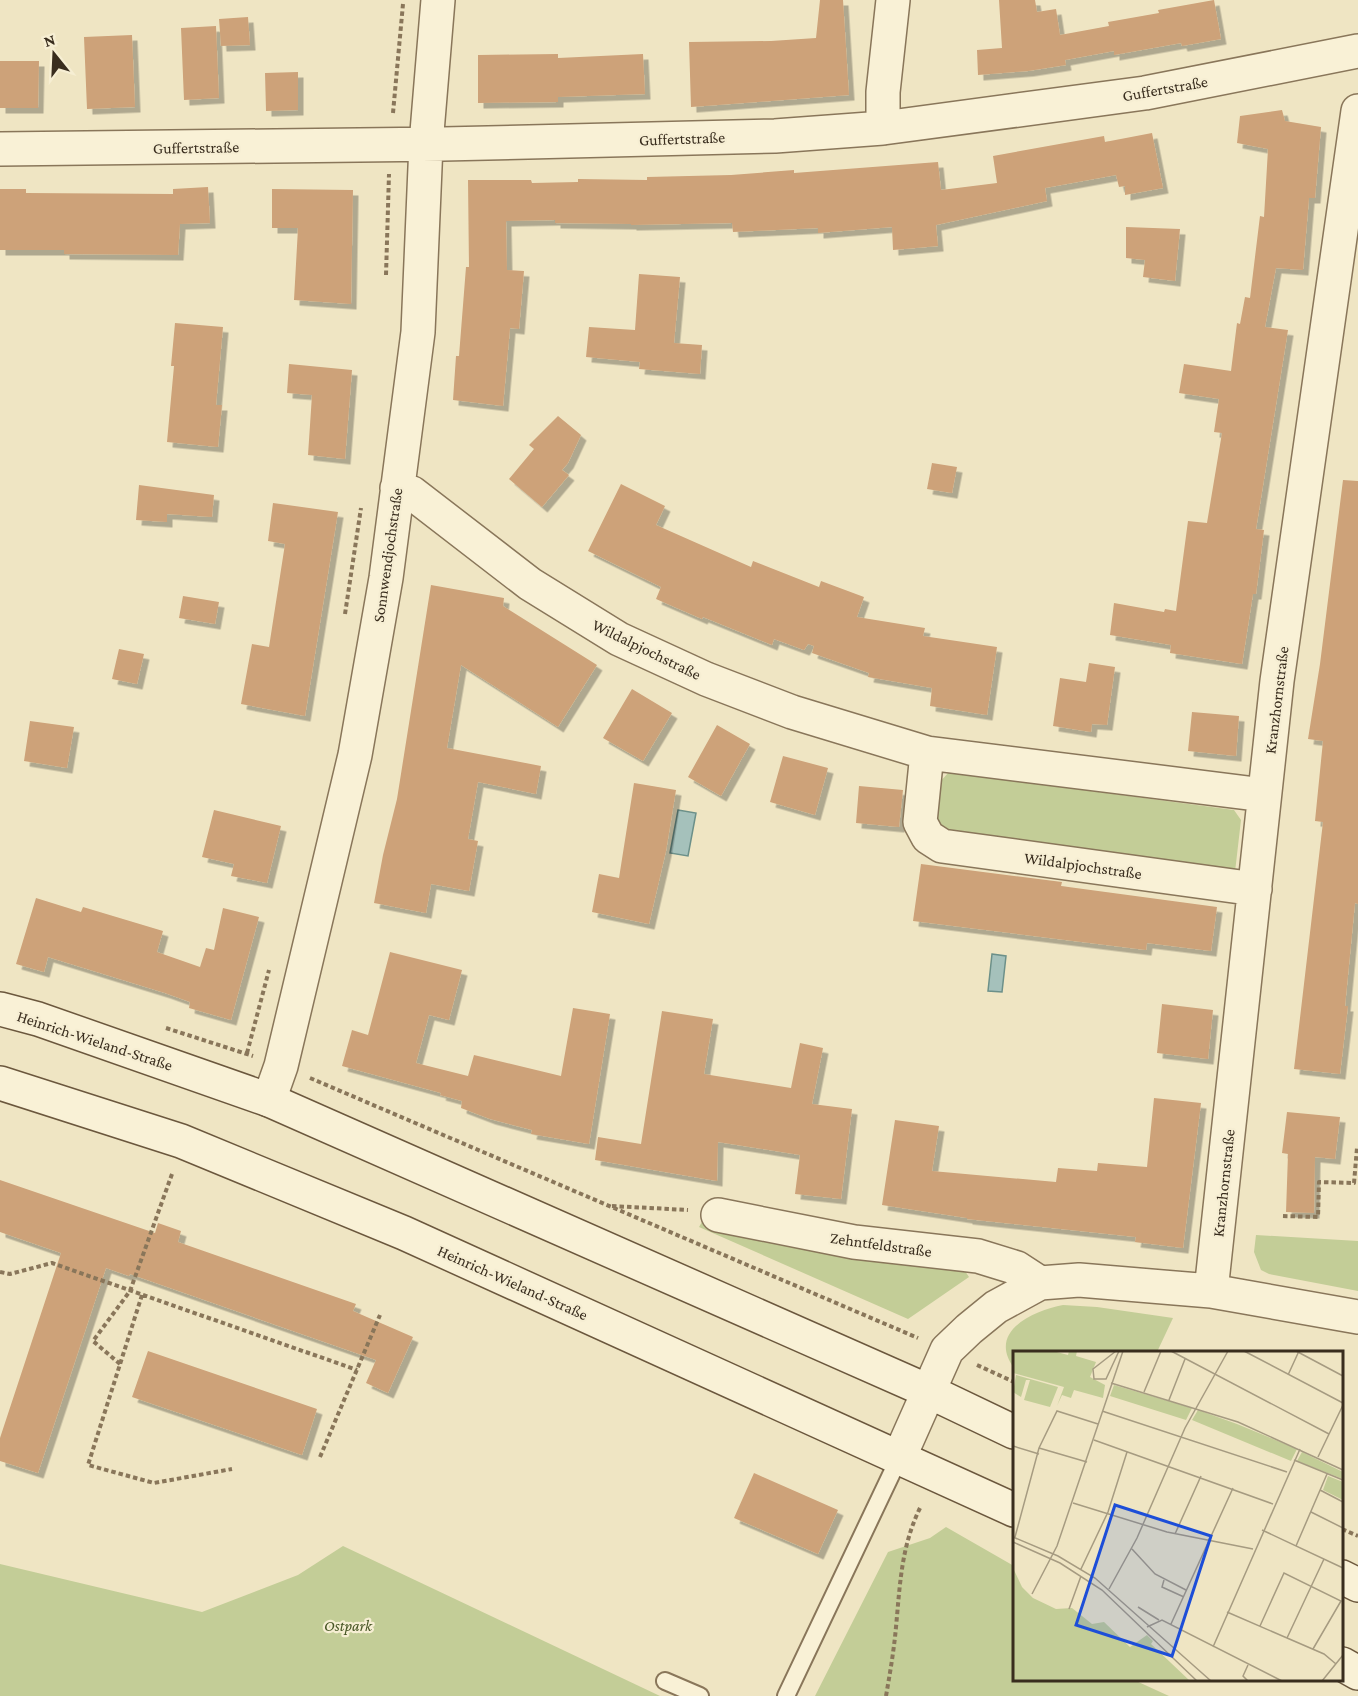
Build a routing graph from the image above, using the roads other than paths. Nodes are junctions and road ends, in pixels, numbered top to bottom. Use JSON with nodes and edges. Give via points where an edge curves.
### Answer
{"nodes":[{"id":1,"x":438,"y":0,"type":"edge"},
{"id":2,"x":893,"y":0,"type":"edge"},
{"id":3,"x":1358,"y":51,"type":"edge"},
{"id":4,"x":1358,"y":111,"type":"edge"},
{"id":5,"x":882,"y":128,"type":"junction"},
{"id":6,"x":426,"y":144,"type":"junction"},
{"id":7,"x":0,"y":149,"type":"edge"},
{"id":8,"x":397,"y":488,"type":"junction"},
{"id":9,"x":927,"y":753,"type":"junction"},
{"id":10,"x":1264,"y":795,"type":"junction"},
{"id":11,"x":1256,"y":890,"type":"junction"},
{"id":12,"x":0,"y":1009,"type":"edge"},
{"id":13,"x":0,"y":1083,"type":"edge"},
{"id":14,"x":269,"y":1100,"type":"junction"},
{"id":15,"x":718,"y":1215,"type":"road end"},
{"id":16,"x":1040,"y":1283,"type":"junction"},
{"id":17,"x":1211,"y":1291,"type":"junction"},
{"id":18,"x":1358,"y":1317,"type":"edge"},
{"id":19,"x":928,"y":1391,"type":"junction"},
{"id":20,"x":1013,"y":1432,"type":"edge"},
{"id":21,"x":899,"y":1458,"type":"junction"},
{"id":22,"x":1013,"y":1510,"type":"edge"},
{"id":23,"x":1343,"y":1578,"type":"edge"},
{"id":24,"x":1358,"y":1585,"type":"edge"},
{"id":25,"x":1343,"y":1665,"type":"edge"},
{"id":26,"x":1358,"y":1673,"type":"edge"},
{"id":27,"x":665,"y":1681,"type":"dead end"},
{"id":28,"x":700,"y":1696,"type":"edge"},
{"id":29,"x":786,"y":1696,"type":"edge"}],
"edges":[{"from":1,"to":6,"type":"street","name":"Sonnwendjochstraße"},
{"from":2,"to":5,"type":"street","via":[[882,92]]},
{"from":3,"to":5,"type":"street","name":"Guffertstraße","via":[[1145,93]]},
{"from":4,"to":10,"type":"street","name":"Kranzhornstraße"},
{"from":5,"to":6,"type":"street","name":"Guffertstraße","via":[[775,136]]},
{"from":6,"to":7,"type":"street","name":"Guffertstraße"},
{"from":6,"to":8,"type":"street","name":"Sonnwendjochstraße","via":[[418,332]]},
{"from":8,"to":9,"type":"street","name":"Wildalpjochstraße","via":[[412,493],[530,584],[619,639],[706,679],[792,712]]},
{"from":8,"to":14,"type":"street","name":"Sonnwendjochstraße","via":[[386,578],[354,754]]},
{"from":9,"to":10,"type":"street","name":"Wildalpjochstraße"},
{"from":9,"to":11,"type":"street","name":"Wildalpjochstraße","via":[[920,822],[928,837],[942,846]]},
{"from":10,"to":11,"type":"street","name":"Kranzhornstraße"},
{"from":11,"to":17,"type":"street","name":"Kranzhornstraße"},
{"from":12,"to":14,"type":"street","name":"Heinrich-Wieland-Straße"},
{"from":13,"to":21,"type":"street","name":"Heinrich-Wieland-Straße","via":[[181,1141],[404,1233]]},
{"from":14,"to":19,"type":"street","name":"Heinrich-Wieland-Straße"},
{"from":15,"to":16,"type":"street","name":"Zehntfeldstraße","via":[[854,1242],[978,1256],[1017,1268]]},
{"from":16,"to":17,"type":"street","via":[[1079,1280]]},
{"from":16,"to":19,"type":"street","via":[[996,1306],[947,1350]]},
{"from":17,"to":18,"type":"street"},
{"from":19,"to":20,"type":"street","name":"Heinrich-Wieland-Straße"},
{"from":19,"to":21,"type":"street"},
{"from":21,"to":22,"type":"street","name":"Heinrich-Wieland-Straße"},
{"from":21,"to":29,"type":"lane"},
{"from":23,"to":24,"type":"street"},
{"from":25,"to":26,"type":"street"},
{"from":27,"to":28,"type":"lane"}]}
